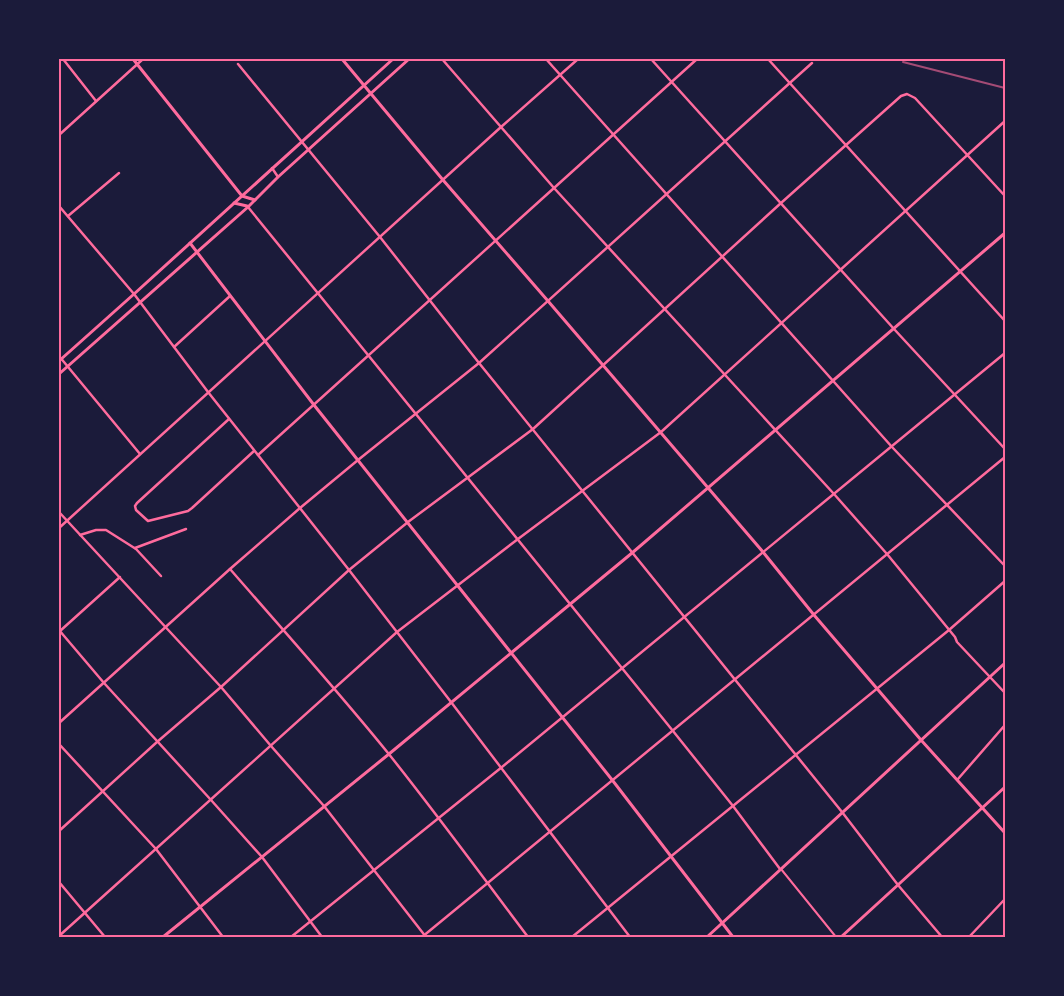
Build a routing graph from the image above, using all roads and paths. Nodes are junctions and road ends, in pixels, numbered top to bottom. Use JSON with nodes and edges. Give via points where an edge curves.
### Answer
{"nodes":[{"id":1,"x":63,"y":59,"type":"edge"},
{"id":2,"x":132,"y":59,"type":"edge"},
{"id":3,"x":143,"y":59,"type":"edge"},
{"id":4,"x":342,"y":59,"type":"edge"},
{"id":5,"x":393,"y":59,"type":"edge"},
{"id":6,"x":409,"y":59,"type":"edge"},
{"id":7,"x":442,"y":59,"type":"edge"},
{"id":8,"x":546,"y":59,"type":"edge"},
{"id":9,"x":578,"y":59,"type":"edge"},
{"id":10,"x":651,"y":59,"type":"edge"},
{"id":11,"x":698,"y":59,"type":"edge"},
{"id":12,"x":768,"y":59,"type":"edge"},
{"id":13,"x":812,"y":62,"type":"dead end"},
{"id":14,"x":137,"y":64,"type":"junction"},
{"id":15,"x":238,"y":64,"type":"dead end"},
{"id":16,"x":560,"y":75,"type":"junction"},
{"id":17,"x":672,"y":82,"type":"junction"},
{"id":18,"x":790,"y":82,"type":"junction"},
{"id":19,"x":364,"y":86,"type":"junction"},
{"id":20,"x":371,"y":94,"type":"junction"},
{"id":21,"x":96,"y":102,"type":"junction"},
{"id":22,"x":1005,"y":121,"type":"edge"},
{"id":23,"x":501,"y":128,"type":"junction"},
{"id":24,"x":613,"y":134,"type":"junction"},
{"id":25,"x":59,"y":136,"type":"edge"},
{"id":26,"x":302,"y":141,"type":"junction"},
{"id":27,"x":724,"y":141,"type":"junction"},
{"id":28,"x":847,"y":145,"type":"junction"},
{"id":29,"x":309,"y":150,"type":"junction"},
{"id":30,"x":968,"y":155,"type":"junction"},
{"id":31,"x":272,"y":168,"type":"junction"},
{"id":32,"x":119,"y":173,"type":"dead end"},
{"id":33,"x":278,"y":177,"type":"junction"},
{"id":34,"x":443,"y":180,"type":"junction"},
{"id":35,"x":554,"y":188,"type":"junction"},
{"id":36,"x":666,"y":194,"type":"junction"},
{"id":37,"x":242,"y":196,"type":"junction"},
{"id":38,"x":1005,"y":196,"type":"edge"},
{"id":39,"x":254,"y":200,"type":"junction"},
{"id":40,"x":234,"y":203,"type":"junction"},
{"id":41,"x":781,"y":203,"type":"junction"},
{"id":42,"x":59,"y":206,"type":"edge"},
{"id":43,"x":248,"y":207,"type":"junction"},
{"id":44,"x":906,"y":211,"type":"junction"},
{"id":45,"x":68,"y":216,"type":"junction"},
{"id":46,"x":1005,"y":233,"type":"edge"},
{"id":47,"x":380,"y":238,"type":"junction"},
{"id":48,"x":495,"y":242,"type":"junction"},
{"id":49,"x":190,"y":243,"type":"junction"},
{"id":50,"x":608,"y":246,"type":"junction"},
{"id":51,"x":197,"y":252,"type":"junction"},
{"id":52,"x":722,"y":257,"type":"junction"},
{"id":53,"x":841,"y":270,"type":"junction"},
{"id":54,"x":961,"y":271,"type":"junction"},
{"id":55,"x":318,"y":293,"type":"junction"},
{"id":56,"x":134,"y":294,"type":"junction"},
{"id":57,"x":230,"y":296,"type":"junction"},
{"id":58,"x":548,"y":300,"type":"junction"},
{"id":59,"x":430,"y":301,"type":"junction"},
{"id":60,"x":140,"y":303,"type":"junction"},
{"id":61,"x":665,"y":309,"type":"junction"},
{"id":62,"x":1005,"y":321,"type":"edge"},
{"id":63,"x":782,"y":323,"type":"junction"},
{"id":64,"x":894,"y":329,"type":"junction"},
{"id":65,"x":265,"y":341,"type":"junction"},
{"id":66,"x":174,"y":347,"type":"junction"},
{"id":67,"x":1005,"y":353,"type":"edge"},
{"id":68,"x":369,"y":356,"type":"junction"},
{"id":69,"x":59,"y":359,"type":"edge"},
{"id":70,"x":479,"y":363,"type":"junction"},
{"id":71,"x":603,"y":365,"type":"junction"},
{"id":72,"x":67,"y":367,"type":"junction"},
{"id":73,"x":59,"y":374,"type":"edge"},
{"id":74,"x":725,"y":375,"type":"junction"},
{"id":75,"x":833,"y":381,"type":"junction"},
{"id":76,"x":208,"y":392,"type":"junction"},
{"id":77,"x":954,"y":395,"type":"junction"},
{"id":78,"x":314,"y":405,"type":"junction"},
{"id":79,"x":415,"y":413,"type":"junction"},
{"id":80,"x":229,"y":419,"type":"junction"},
{"id":81,"x":533,"y":429,"type":"junction"},
{"id":82,"x":775,"y":431,"type":"junction"},
{"id":83,"x":661,"y":432,"type":"junction"},
{"id":84,"x":892,"y":446,"type":"junction"},
{"id":85,"x":1005,"y":449,"type":"edge"},
{"id":86,"x":254,"y":450,"type":"junction"},
{"id":87,"x":140,"y":454,"type":"junction"},
{"id":88,"x":258,"y":455,"type":"junction"},
{"id":89,"x":1005,"y":457,"type":"edge"},
{"id":90,"x":358,"y":460,"type":"junction"},
{"id":91,"x":468,"y":478,"type":"junction"},
{"id":92,"x":708,"y":488,"type":"junction"},
{"id":93,"x":582,"y":490,"type":"junction"},
{"id":94,"x":834,"y":494,"type":"junction"},
{"id":95,"x":946,"y":505,"type":"junction"},
{"id":96,"x":300,"y":508,"type":"junction"},
{"id":97,"x":59,"y":512,"type":"edge"},
{"id":98,"x":67,"y":521,"type":"junction"},
{"id":99,"x":408,"y":522,"type":"junction"},
{"id":100,"x":59,"y":528,"type":"edge"},
{"id":101,"x":186,"y":529,"type":"dead end"},
{"id":102,"x":80,"y":535,"type":"junction"},
{"id":103,"x":518,"y":539,"type":"junction"},
{"id":104,"x":135,"y":548,"type":"junction"},
{"id":105,"x":763,"y":552,"type":"junction"},
{"id":106,"x":632,"y":553,"type":"junction"},
{"id":107,"x":886,"y":554,"type":"junction"},
{"id":108,"x":1005,"y":566,"type":"edge"},
{"id":109,"x":230,"y":569,"type":"junction"},
{"id":110,"x":349,"y":570,"type":"junction"},
{"id":111,"x":161,"y":576,"type":"dead end"},
{"id":112,"x":120,"y":577,"type":"junction"},
{"id":113,"x":1005,"y":581,"type":"edge"},
{"id":114,"x":458,"y":585,"type":"junction"},
{"id":115,"x":570,"y":604,"type":"junction"},
{"id":116,"x":814,"y":615,"type":"junction"},
{"id":117,"x":684,"y":617,"type":"junction"},
{"id":118,"x":166,"y":626,"type":"junction"},
{"id":119,"x":283,"y":630,"type":"junction"},
{"id":120,"x":949,"y":630,"type":"junction"},
{"id":121,"x":59,"y":631,"type":"edge"},
{"id":122,"x":398,"y":632,"type":"junction"},
{"id":123,"x":511,"y":652,"type":"junction"},
{"id":124,"x":1005,"y":663,"type":"edge"},
{"id":125,"x":622,"y":668,"type":"junction"},
{"id":126,"x":990,"y":677,"type":"junction"},
{"id":127,"x":734,"y":680,"type":"junction"},
{"id":128,"x":104,"y":682,"type":"junction"},
{"id":129,"x":221,"y":687,"type":"junction"},
{"id":130,"x":334,"y":688,"type":"junction"},
{"id":131,"x":877,"y":688,"type":"junction"},
{"id":132,"x":1005,"y":693,"type":"edge"},
{"id":133,"x":451,"y":702,"type":"junction"},
{"id":134,"x":562,"y":717,"type":"junction"},
{"id":135,"x":59,"y":723,"type":"edge"},
{"id":136,"x":1005,"y":725,"type":"edge"},
{"id":137,"x":674,"y":731,"type":"junction"},
{"id":138,"x":921,"y":740,"type":"junction"},
{"id":139,"x":157,"y":742,"type":"junction"},
{"id":140,"x":59,"y":744,"type":"edge"},
{"id":141,"x":271,"y":746,"type":"junction"},
{"id":142,"x":388,"y":754,"type":"junction"},
{"id":143,"x":795,"y":754,"type":"junction"},
{"id":144,"x":502,"y":768,"type":"junction"},
{"id":145,"x":958,"y":779,"type":"junction"},
{"id":146,"x":612,"y":781,"type":"junction"},
{"id":147,"x":1005,"y":787,"type":"edge"},
{"id":148,"x":102,"y":792,"type":"junction"},
{"id":149,"x":211,"y":800,"type":"junction"},
{"id":150,"x":324,"y":806,"type":"junction"},
{"id":151,"x":733,"y":806,"type":"junction"},
{"id":152,"x":983,"y":807,"type":"junction"},
{"id":153,"x":843,"y":813,"type":"junction"},
{"id":154,"x":439,"y":818,"type":"junction"},
{"id":155,"x":59,"y":831,"type":"edge"},
{"id":156,"x":550,"y":832,"type":"junction"},
{"id":157,"x":1005,"y":833,"type":"edge"},
{"id":158,"x":156,"y":849,"type":"junction"},
{"id":159,"x":262,"y":857,"type":"junction"},
{"id":160,"x":671,"y":857,"type":"junction"},
{"id":161,"x":780,"y":869,"type":"junction"},
{"id":162,"x":374,"y":871,"type":"junction"},
{"id":163,"x":59,"y":882,"type":"edge"},
{"id":164,"x":488,"y":884,"type":"junction"},
{"id":165,"x":898,"y":885,"type":"junction"},
{"id":166,"x":1005,"y":899,"type":"edge"},
{"id":167,"x":200,"y":907,"type":"junction"},
{"id":168,"x":608,"y":908,"type":"junction"},
{"id":169,"x":85,"y":913,"type":"junction"},
{"id":170,"x":311,"y":922,"type":"junction"},
{"id":171,"x":722,"y":923,"type":"junction"},
{"id":172,"x":59,"y":936,"type":"edge"},
{"id":173,"x":105,"y":937,"type":"edge"},
{"id":174,"x":163,"y":937,"type":"edge"},
{"id":175,"x":223,"y":937,"type":"edge"},
{"id":176,"x":291,"y":937,"type":"edge"},
{"id":177,"x":322,"y":937,"type":"edge"},
{"id":178,"x":424,"y":937,"type":"edge"},
{"id":179,"x":528,"y":937,"type":"edge"},
{"id":180,"x":572,"y":937,"type":"edge"},
{"id":181,"x":630,"y":937,"type":"edge"},
{"id":182,"x":706,"y":937,"type":"edge"},
{"id":183,"x":733,"y":937,"type":"edge"},
{"id":184,"x":836,"y":937,"type":"edge"},
{"id":185,"x":840,"y":937,"type":"edge"},
{"id":186,"x":942,"y":937,"type":"edge"},
{"id":187,"x":969,"y":937,"type":"edge"}],
"edges":[{"from":1,"to":21,"type":"street"},
{"from":2,"to":14,"type":"street"},
{"from":3,"to":14,"type":"street"},
{"from":4,"to":19,"type":"street"},
{"from":5,"to":19,"type":"street"},
{"from":6,"to":20,"type":"street"},
{"from":7,"to":23,"type":"street"},
{"from":8,"to":16,"type":"street"},
{"from":9,"to":16,"type":"street"},
{"from":10,"to":17,"type":"street"},
{"from":11,"to":17,"type":"street"},
{"from":12,"to":18,"type":"street"},
{"from":13,"to":18,"type":"street"},
{"from":14,"to":21,"type":"street"},
{"from":14,"to":37,"type":"street"},
{"from":15,"to":26,"type":"street"},
{"from":16,"to":23,"type":"street"},
{"from":16,"to":24,"type":"street"},
{"from":17,"to":24,"type":"street"},
{"from":17,"to":27,"type":"street"},
{"from":18,"to":27,"type":"street"},
{"from":18,"to":28,"type":"street"},
{"from":19,"to":20,"type":"street"},
{"from":19,"to":26,"type":"street"},
{"from":20,"to":29,"type":"street"},
{"from":20,"to":34,"type":"street"},
{"from":21,"to":25,"type":"street"},
{"from":22,"to":30,"type":"street"},
{"from":23,"to":34,"type":"street"},
{"from":23,"to":35,"type":"street"},
{"from":24,"to":35,"type":"street"},
{"from":24,"to":36,"type":"street"},
{"from":26,"to":29,"type":"street"},
{"from":26,"to":31,"type":"street"},
{"from":27,"to":36,"type":"street"},
{"from":27,"to":41,"type":"street"},
{"from":28,"to":30,"type":"street","via":[[907,94],[915,98]]},
{"from":28,"to":41,"type":"street"},
{"from":28,"to":44,"type":"street"},
{"from":29,"to":33,"type":"street"},
{"from":29,"to":47,"type":"street"},
{"from":30,"to":38,"type":"street"},
{"from":30,"to":44,"type":"street"},
{"from":31,"to":33,"type":"street"},
{"from":31,"to":37,"type":"street"},
{"from":32,"to":45,"type":"street"},
{"from":33,"to":39,"type":"street"},
{"from":34,"to":47,"type":"street"},
{"from":34,"to":48,"type":"street"},
{"from":35,"to":48,"type":"street"},
{"from":35,"to":50,"type":"street"},
{"from":36,"to":50,"type":"street"},
{"from":36,"to":52,"type":"street"},
{"from":37,"to":39,"type":"street"},
{"from":37,"to":40,"type":"street"},
{"from":39,"to":43,"type":"street"},
{"from":40,"to":43,"type":"street"},
{"from":40,"to":49,"type":"street"},
{"from":41,"to":52,"type":"street"},
{"from":41,"to":53,"type":"street"},
{"from":42,"to":45,"type":"street"},
{"from":43,"to":51,"type":"street"},
{"from":43,"to":55,"type":"street"},
{"from":44,"to":53,"type":"street"},
{"from":44,"to":54,"type":"street"},
{"from":45,"to":56,"type":"street"},
{"from":46,"to":54,"type":"street"},
{"from":47,"to":55,"type":"street"},
{"from":47,"to":59,"type":"street"},
{"from":48,"to":58,"type":"street"},
{"from":48,"to":59,"type":"street"},
{"from":49,"to":51,"type":"street"},
{"from":49,"to":56,"type":"street"},
{"from":50,"to":58,"type":"street"},
{"from":50,"to":61,"type":"street"},
{"from":51,"to":57,"type":"street"},
{"from":51,"to":60,"type":"street"},
{"from":52,"to":61,"type":"street"},
{"from":52,"to":63,"type":"street"},
{"from":53,"to":63,"type":"street"},
{"from":53,"to":64,"type":"street"},
{"from":54,"to":62,"type":"street"},
{"from":54,"to":64,"type":"street"},
{"from":55,"to":65,"type":"street"},
{"from":55,"to":68,"type":"street"},
{"from":56,"to":60,"type":"street"},
{"from":56,"to":69,"type":"street"},
{"from":57,"to":65,"type":"street"},
{"from":57,"to":66,"type":"street"},
{"from":58,"to":70,"type":"street"},
{"from":58,"to":71,"type":"street"},
{"from":59,"to":68,"type":"street"},
{"from":59,"to":70,"type":"street"},
{"from":60,"to":66,"type":"street"},
{"from":60,"to":72,"type":"street"},
{"from":61,"to":71,"type":"street"},
{"from":61,"to":74,"type":"street"},
{"from":63,"to":74,"type":"street"},
{"from":63,"to":75,"type":"street"},
{"from":64,"to":75,"type":"street"},
{"from":64,"to":77,"type":"street"},
{"from":65,"to":76,"type":"street"},
{"from":65,"to":78,"type":"street"},
{"from":66,"to":76,"type":"street"},
{"from":67,"to":77,"type":"street"},
{"from":68,"to":78,"type":"street"},
{"from":68,"to":79,"type":"street"},
{"from":69,"to":72,"type":"street"},
{"from":70,"to":79,"type":"street"},
{"from":70,"to":81,"type":"street"},
{"from":71,"to":81,"type":"street"},
{"from":71,"to":83,"type":"street"},
{"from":72,"to":73,"type":"street"},
{"from":72,"to":87,"type":"street"},
{"from":74,"to":82,"type":"street"},
{"from":74,"to":83,"type":"street"},
{"from":75,"to":82,"type":"street"},
{"from":75,"to":84,"type":"street"},
{"from":76,"to":80,"type":"street"},
{"from":76,"to":87,"type":"street"},
{"from":77,"to":84,"type":"street"},
{"from":77,"to":85,"type":"street"},
{"from":78,"to":88,"type":"street"},
{"from":78,"to":90,"type":"street"},
{"from":79,"to":90,"type":"street"},
{"from":79,"to":91,"type":"street"},
{"from":80,"to":86,"type":"street"},
{"from":80,"to":86,"type":"street","via":[[137,503],[136,510],[148,521],[188,511]]},
{"from":81,"to":91,"type":"street"},
{"from":81,"to":93,"type":"street"},
{"from":82,"to":92,"type":"street"},
{"from":82,"to":94,"type":"street"},
{"from":83,"to":92,"type":"street"},
{"from":83,"to":93,"type":"street"},
{"from":84,"to":94,"type":"street"},
{"from":84,"to":95,"type":"street"},
{"from":86,"to":88,"type":"street"},
{"from":87,"to":98,"type":"street"},
{"from":88,"to":96,"type":"street"},
{"from":89,"to":95,"type":"street"},
{"from":90,"to":96,"type":"street"},
{"from":90,"to":99,"type":"street"},
{"from":91,"to":99,"type":"street"},
{"from":91,"to":103,"type":"street"},
{"from":92,"to":105,"type":"street"},
{"from":92,"to":106,"type":"street"},
{"from":93,"to":103,"type":"street"},
{"from":93,"to":106,"type":"street"},
{"from":94,"to":105,"type":"street"},
{"from":94,"to":107,"type":"street"},
{"from":95,"to":107,"type":"street"},
{"from":95,"to":108,"type":"street"},
{"from":96,"to":109,"type":"street"},
{"from":96,"to":110,"type":"street"},
{"from":97,"to":98,"type":"street"},
{"from":98,"to":100,"type":"street"},
{"from":98,"to":102,"type":"street"},
{"from":99,"to":110,"type":"street"},
{"from":99,"to":114,"type":"street"},
{"from":101,"to":104,"type":"street"},
{"from":102,"to":104,"type":"street","via":[[106,530]]},
{"from":102,"to":112,"type":"street"},
{"from":103,"to":114,"type":"street"},
{"from":103,"to":115,"type":"street"},
{"from":104,"to":111,"type":"street"},
{"from":105,"to":116,"type":"street"},
{"from":105,"to":117,"type":"street"},
{"from":106,"to":115,"type":"street"},
{"from":106,"to":117,"type":"street"},
{"from":107,"to":116,"type":"street"},
{"from":107,"to":120,"type":"street"},
{"from":109,"to":118,"type":"street"},
{"from":109,"to":119,"type":"street"},
{"from":110,"to":119,"type":"street"},
{"from":110,"to":122,"type":"street"},
{"from":112,"to":118,"type":"street"},
{"from":112,"to":121,"type":"street"},
{"from":113,"to":120,"type":"street"},
{"from":114,"to":122,"type":"street"},
{"from":114,"to":123,"type":"street"},
{"from":115,"to":123,"type":"street"},
{"from":115,"to":125,"type":"street"},
{"from":116,"to":127,"type":"street"},
{"from":116,"to":131,"type":"street"},
{"from":117,"to":125,"type":"street"},
{"from":117,"to":127,"type":"street"},
{"from":118,"to":128,"type":"street"},
{"from":118,"to":129,"type":"street"},
{"from":119,"to":129,"type":"street"},
{"from":119,"to":130,"type":"street"},
{"from":120,"to":126,"type":"street","via":[[956,642]]},
{"from":120,"to":131,"type":"street"},
{"from":121,"to":128,"type":"street"},
{"from":122,"to":130,"type":"street"},
{"from":122,"to":133,"type":"street"},
{"from":123,"to":133,"type":"street"},
{"from":123,"to":134,"type":"street"},
{"from":124,"to":126,"type":"street"},
{"from":125,"to":134,"type":"street"},
{"from":125,"to":137,"type":"street"},
{"from":126,"to":132,"type":"street"},
{"from":126,"to":138,"type":"street"},
{"from":127,"to":137,"type":"street"},
{"from":127,"to":143,"type":"street"},
{"from":128,"to":135,"type":"street"},
{"from":128,"to":139,"type":"street"},
{"from":129,"to":139,"type":"street"},
{"from":129,"to":141,"type":"street"},
{"from":130,"to":141,"type":"street"},
{"from":130,"to":142,"type":"street"},
{"from":131,"to":138,"type":"street"},
{"from":131,"to":143,"type":"street"},
{"from":133,"to":142,"type":"street"},
{"from":133,"to":144,"type":"street"},
{"from":134,"to":144,"type":"street"},
{"from":134,"to":146,"type":"street"},
{"from":136,"to":145,"type":"street"},
{"from":137,"to":146,"type":"street"},
{"from":137,"to":151,"type":"street"},
{"from":138,"to":145,"type":"street"},
{"from":138,"to":153,"type":"street"},
{"from":139,"to":148,"type":"street"},
{"from":139,"to":149,"type":"street"},
{"from":140,"to":148,"type":"street"},
{"from":141,"to":149,"type":"street"},
{"from":141,"to":150,"type":"street"},
{"from":142,"to":150,"type":"street"},
{"from":142,"to":154,"type":"street"},
{"from":143,"to":151,"type":"street"},
{"from":143,"to":153,"type":"street"},
{"from":144,"to":154,"type":"street"},
{"from":144,"to":156,"type":"street"},
{"from":145,"to":152,"type":"street"},
{"from":146,"to":156,"type":"street"},
{"from":146,"to":160,"type":"street"},
{"from":147,"to":152,"type":"street"},
{"from":148,"to":155,"type":"street"},
{"from":148,"to":158,"type":"street"},
{"from":149,"to":158,"type":"street"},
{"from":149,"to":159,"type":"street"},
{"from":150,"to":159,"type":"street"},
{"from":150,"to":162,"type":"street"},
{"from":151,"to":160,"type":"street"},
{"from":151,"to":161,"type":"street"},
{"from":152,"to":157,"type":"street"},
{"from":152,"to":165,"type":"street"},
{"from":153,"to":161,"type":"street"},
{"from":153,"to":165,"type":"street"},
{"from":154,"to":162,"type":"street"},
{"from":154,"to":164,"type":"street"},
{"from":156,"to":164,"type":"street"},
{"from":156,"to":168,"type":"street"},
{"from":158,"to":167,"type":"street"},
{"from":158,"to":169,"type":"street"},
{"from":159,"to":167,"type":"street"},
{"from":159,"to":170,"type":"street"},
{"from":160,"to":168,"type":"street"},
{"from":160,"to":171,"type":"street"},
{"from":161,"to":171,"type":"street"},
{"from":161,"to":184,"type":"street"},
{"from":162,"to":170,"type":"street"},
{"from":162,"to":178,"type":"street"},
{"from":163,"to":169,"type":"street"},
{"from":164,"to":178,"type":"street"},
{"from":164,"to":179,"type":"street"},
{"from":165,"to":185,"type":"street"},
{"from":165,"to":186,"type":"street"},
{"from":166,"to":187,"type":"street"},
{"from":167,"to":174,"type":"street"},
{"from":167,"to":175,"type":"street"},
{"from":168,"to":180,"type":"street"},
{"from":168,"to":181,"type":"street"},
{"from":169,"to":172,"type":"street"},
{"from":169,"to":173,"type":"street"},
{"from":170,"to":176,"type":"street"},
{"from":170,"to":177,"type":"street"},
{"from":171,"to":182,"type":"street"},
{"from":171,"to":183,"type":"street"}]}
